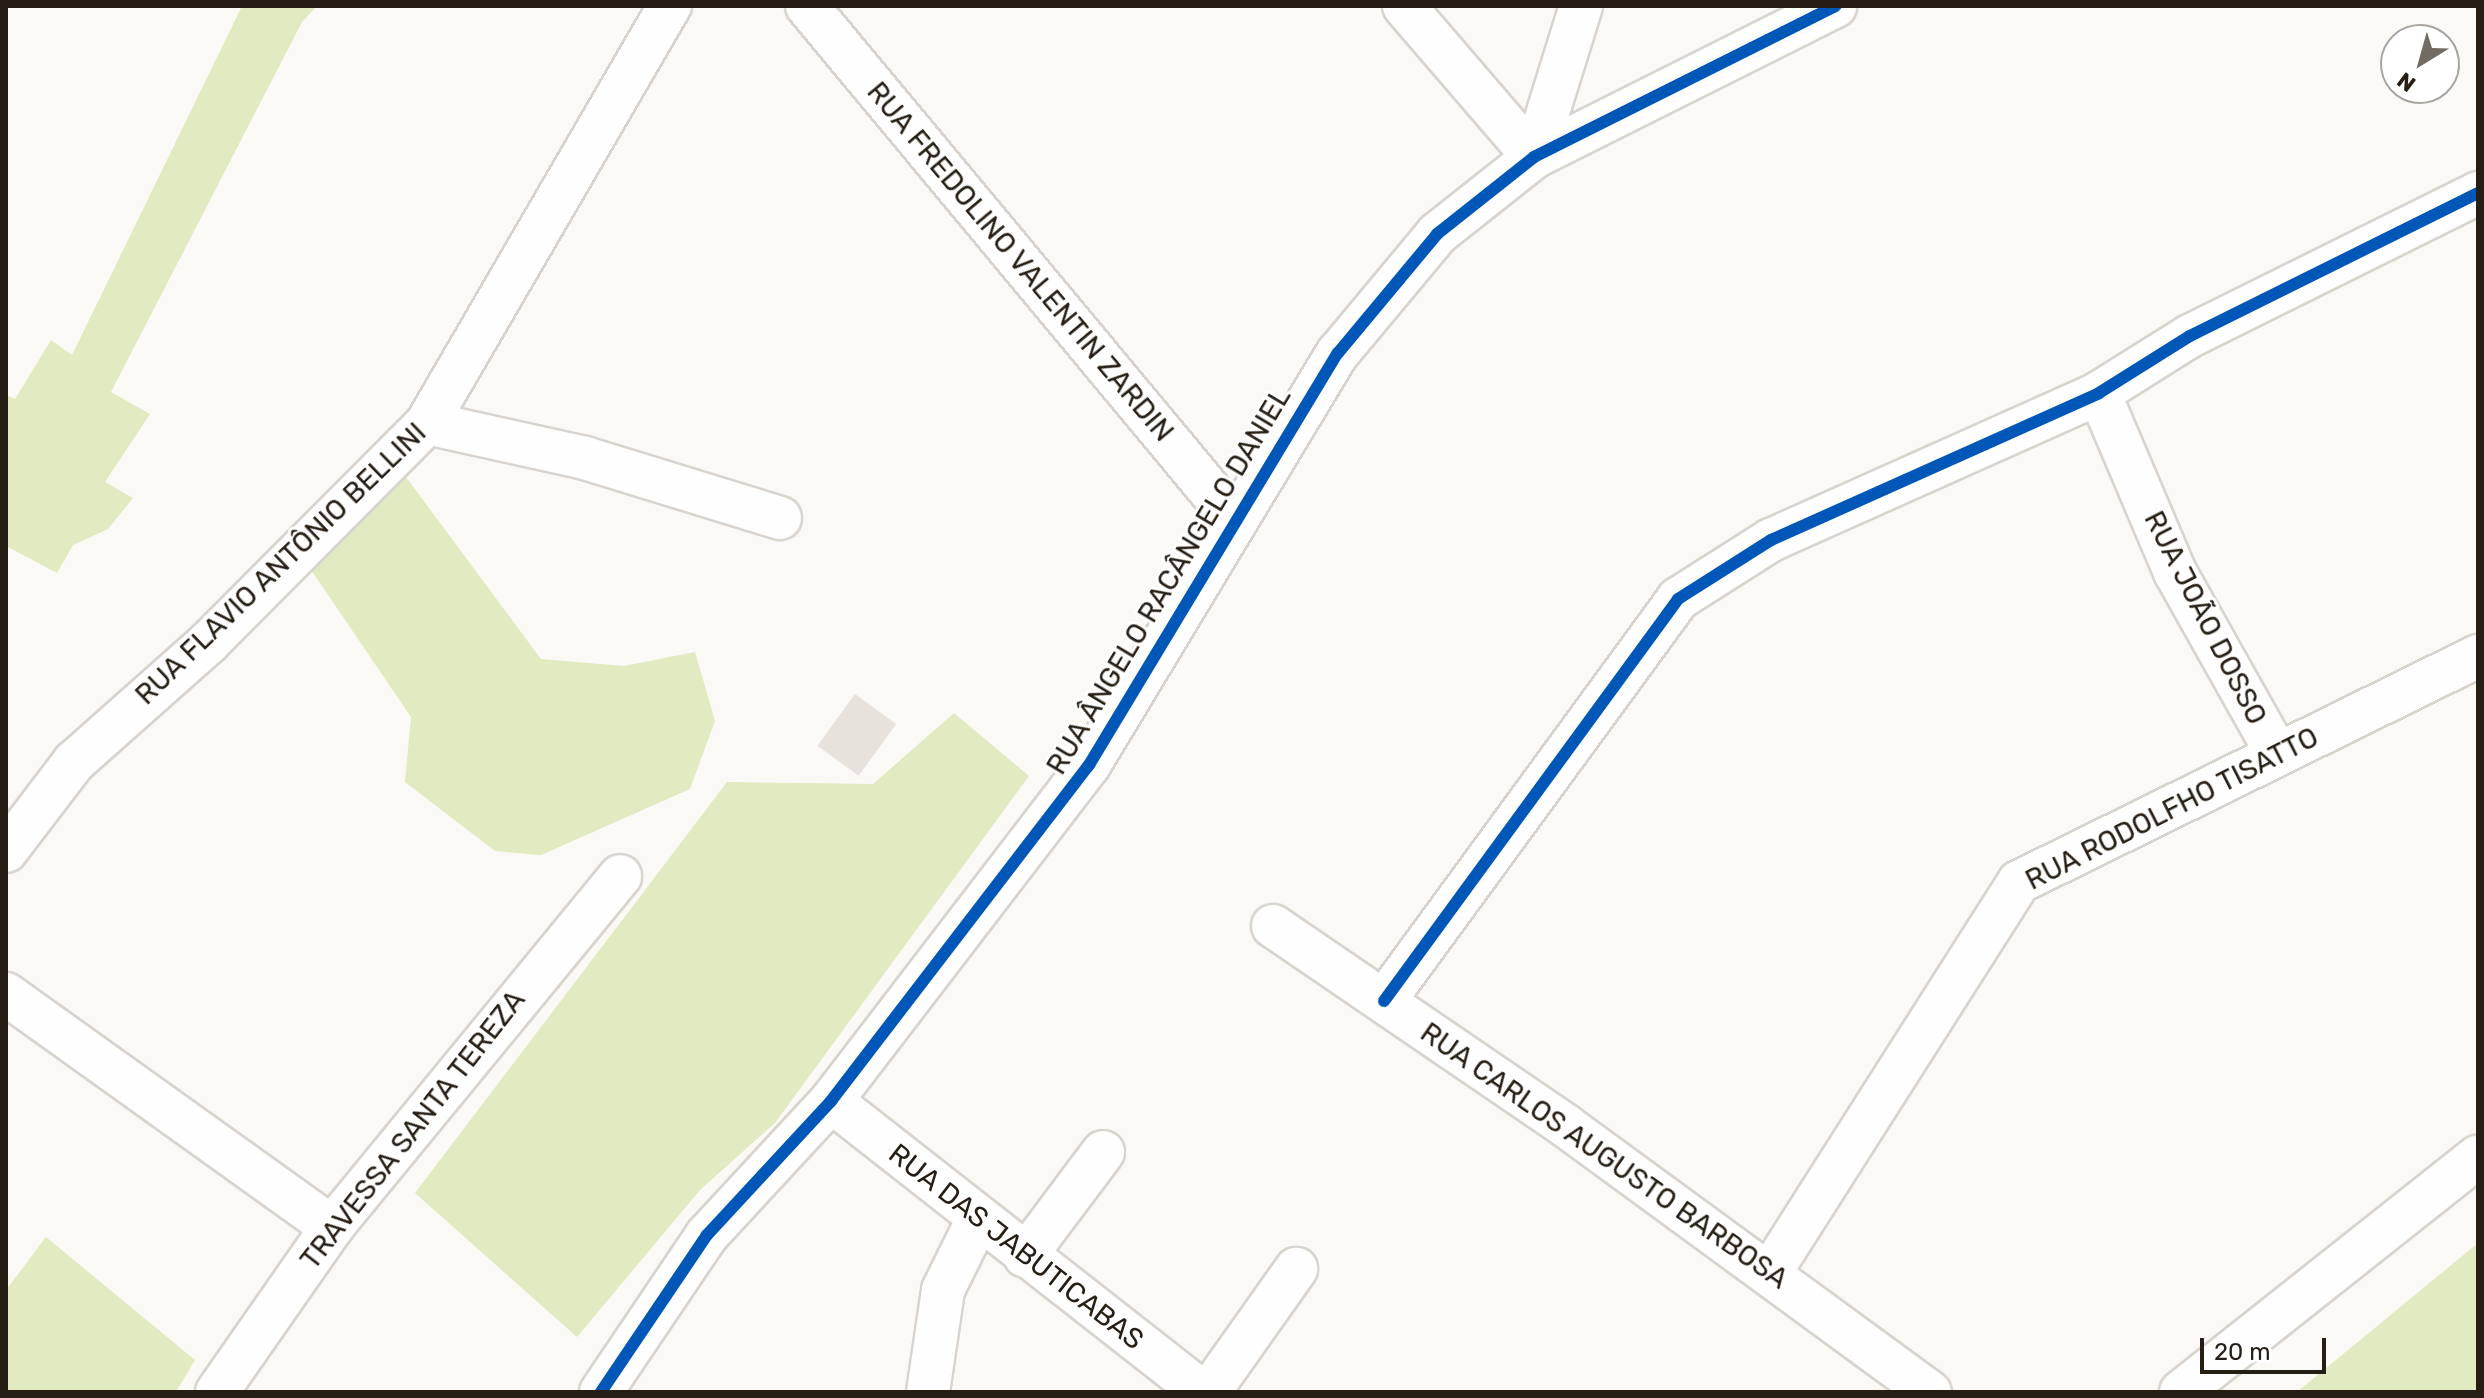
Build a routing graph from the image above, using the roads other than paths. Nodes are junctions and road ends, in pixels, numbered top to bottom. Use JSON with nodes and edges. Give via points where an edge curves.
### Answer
{"nodes":[{"id":1,"x":670,"y":6,"type":"edge"},
{"id":2,"x":807,"y":6,"type":"edge"},
{"id":3,"x":1404,"y":6,"type":"edge"},
{"id":4,"x":1581,"y":6,"type":"edge"},
{"id":5,"x":1835,"y":6,"type":"edge"},
{"id":6,"x":1534,"y":157,"type":"junction"},
{"id":7,"x":2478,"y":193,"type":"edge"},
{"id":8,"x":2099,"y":393,"type":"junction"},
{"id":9,"x":427,"y":423,"type":"junction"},
{"id":10,"x":1232,"y":517,"type":"junction"},
{"id":11,"x":780,"y":518,"type":"dead end"},
{"id":12,"x":2478,"y":656,"type":"edge"},
{"id":13,"x":2277,"y":754,"type":"junction"},
{"id":14,"x":6,"y":851,"type":"edge"},
{"id":15,"x":620,"y":876,"type":"dead end"},
{"id":16,"x":1273,"y":926,"type":"dead end"},
{"id":17,"x":6,"y":994,"type":"edge"},
{"id":18,"x":1384,"y":1001,"type":"junction"},
{"id":19,"x":831,"y":1101,"type":"junction"},
{"id":20,"x":1103,"y":1152,"type":"dead end"},
{"id":21,"x":2478,"y":1157,"type":"edge"},
{"id":22,"x":979,"y":1217,"type":"junction"},
{"id":23,"x":332,"y":1227,"type":"junction"},
{"id":24,"x":1025,"y":1256,"type":"junction"},
{"id":25,"x":1296,"y":1269,"type":"dead end"},
{"id":26,"x":1771,"y":1271,"type":"junction"},
{"id":27,"x":217,"y":1392,"type":"edge"},
{"id":28,"x":601,"y":1392,"type":"edge"},
{"id":29,"x":928,"y":1392,"type":"edge"},
{"id":30,"x":1202,"y":1392,"type":"edge"},
{"id":31,"x":1209,"y":1392,"type":"edge"},
{"id":32,"x":1930,"y":1392,"type":"edge"},
{"id":33,"x":2181,"y":1392,"type":"edge"}],
"edges":[{"from":1,"to":9,"type":"street","name":"RUA FLAVIO ANTÔNIO BELLINI"},
{"from":2,"to":10,"type":"street","name":"RUA FREDOLINO VALENTIN ZARDIN"},
{"from":3,"to":6,"type":"street"},
{"from":4,"to":6,"type":"street"},
{"from":5,"to":6,"type":"street","name":"RUA ÂNGELO RACÂNGELO DANIEL"},
{"from":6,"to":10,"type":"street","name":"RUA ÂNGELO RACÂNGELO DANIEL","via":[[1437,234],[1348,341]]},
{"from":7,"to":8,"type":"street","via":[[2190,336]]},
{"from":8,"to":13,"type":"street","name":"RUA JOÃO DOSSO","via":[[2175,572]]},
{"from":8,"to":18,"type":"street","via":[[1771,540],[1678,599]]},
{"from":9,"to":11,"type":"street","via":[[585,458]]},
{"from":9,"to":14,"type":"street","name":"RUA FLAVIO ANTÔNIO BELLINI","via":[[208,643],[74,762]]},
{"from":10,"to":19,"type":"street","name":"RUA ÂNGELO RACÂNGELO DANIEL","via":[[1089,765]]},
{"from":12,"to":13,"type":"street","name":"RUA RODOLFHO TISATTO"},
{"from":13,"to":26,"type":"street","name":"RUA RODOLFHO TISATTO","via":[[2019,882]]},
{"from":15,"to":23,"type":"street","name":"TRAVESSA SANTA TEREZA"},
{"from":16,"to":18,"type":"street","name":"RUA CARLOS AUGUSTO BARBOSA"},
{"from":17,"to":23,"type":"street"},
{"from":18,"to":26,"type":"street","name":"RUA CARLOS AUGUSTO BARBOSA"},
{"from":19,"to":22,"type":"street","name":"RUA DAS JABUTICABAS"},
{"from":19,"to":28,"type":"street","name":"RUA ÂNGELO RACÂNGELO DANIEL","via":[[707,1235]]},
{"from":20,"to":24,"type":"street"},
{"from":21,"to":33,"type":"street"},
{"from":22,"to":24,"type":"street","name":"RUA DAS JABUTICABAS"},
{"from":22,"to":29,"type":"street","via":[[943,1290]]},
{"from":23,"to":27,"type":"street","name":"TRAVESSA SANTA TEREZA"},
{"from":24,"to":30,"type":"street","name":"RUA DAS JABUTICABAS"},
{"from":25,"to":31,"type":"street"},
{"from":26,"to":32,"type":"street","name":"RUA CARLOS AUGUSTO BARBOSA"}]}
